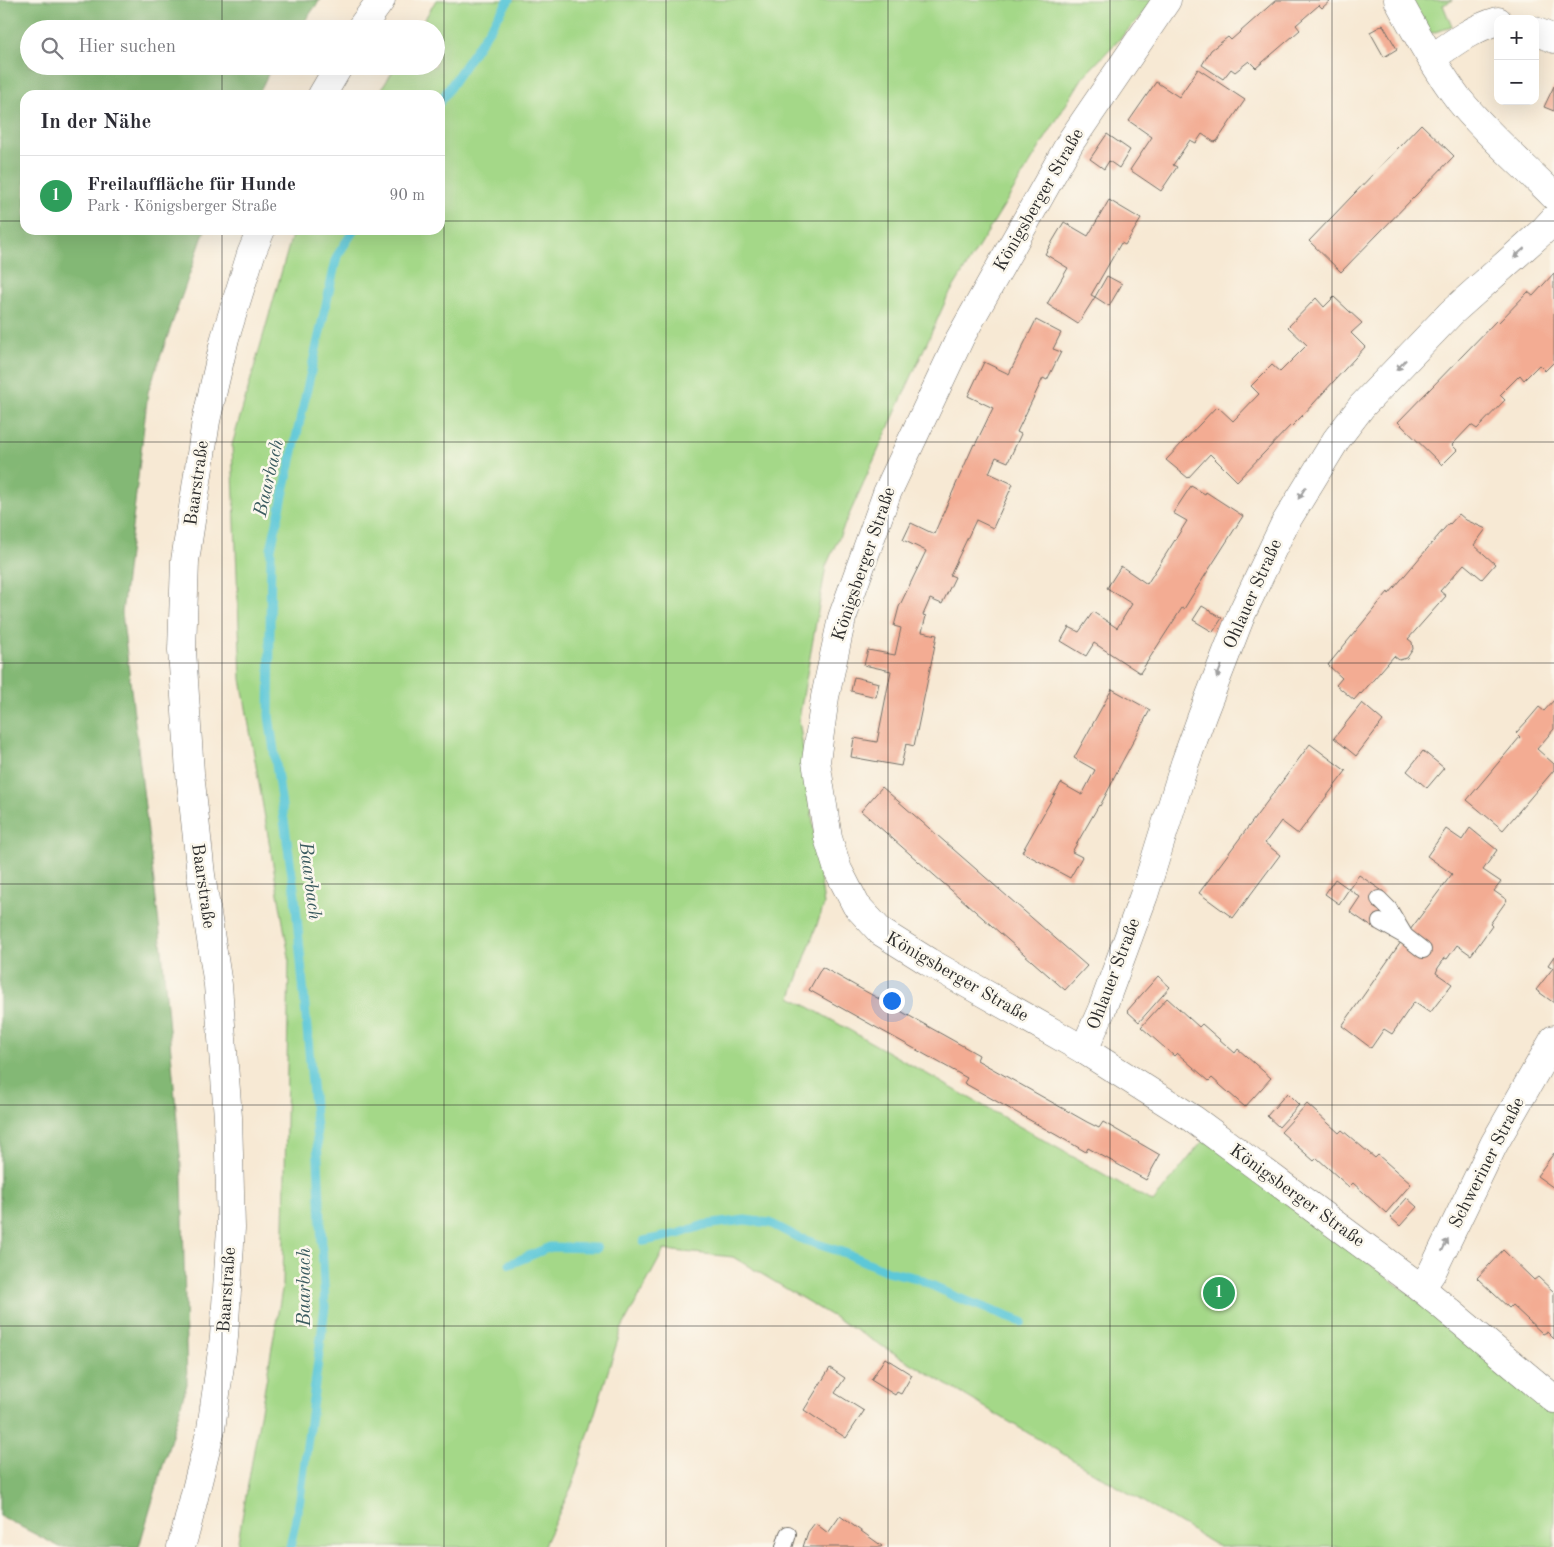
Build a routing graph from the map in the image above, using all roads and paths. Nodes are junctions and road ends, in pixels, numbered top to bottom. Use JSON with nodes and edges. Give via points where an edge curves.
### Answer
{"nodes":[{"id":1,"x":381,"y":0,"type":"edge"},
{"id":2,"x":1167,"y":0,"type":"edge"},
{"id":3,"x":1398,"y":0,"type":"edge"},
{"id":4,"x":367,"y":20,"type":"edge"},
{"id":5,"x":1494,"y":21,"type":"edge"},
{"id":6,"x":1539,"y":33,"type":"edge"},
{"id":7,"x":1554,"y":39,"type":"edge"},
{"id":8,"x":1432,"y":58,"type":"junction"},
{"id":9,"x":334,"y":75,"type":"edge"},
{"id":10,"x":325,"y":90,"type":"edge"},
{"id":11,"x":1554,"y":196,"type":"edge"},
{"id":12,"x":1554,"y":219,"type":"edge"},
{"id":13,"x":259,"y":235,"type":"edge"},
{"id":14,"x":1379,"y":899,"type":"dead end"},
{"id":15,"x":1380,"y":922,"type":"dead end"},
{"id":16,"x":1404,"y":936,"type":"junction"},
{"id":17,"x":1423,"y":950,"type":"dead end"},
{"id":18,"x":1554,"y":1039,"type":"edge"},
{"id":19,"x":1084,"y":1050,"type":"junction"},
{"id":20,"x":1422,"y":1288,"type":"junction"},
{"id":21,"x":1554,"y":1399,"type":"edge"},
{"id":22,"x":180,"y":1547,"type":"edge"}],
"edges":[{"from":1,"to":4,"type":"street"},
{"from":2,"to":19,"type":"street","name":"Königsberger Straße","via":[[1071,141],[960,338],[887,493],[842,618],[825,697],[816,761],[828,838],[838,870],[856,905],[881,932]]},
{"from":3,"to":8,"type":"street"},
{"from":5,"to":8,"type":"street","via":[[1459,39]]},
{"from":6,"to":7,"type":"street"},
{"from":8,"to":11,"type":"street","via":[[1460,101]]},
{"from":9,"to":10,"type":"street"},
{"from":12,"to":19,"type":"street","name":"Ohlauer Straße","one_way":true,"via":[[1451,313],[1362,406],[1336,440],[1284,525],[1242,613],[1202,716],[1144,895]]},
{"from":13,"to":22,"type":"street","name":"Baarstraße","via":[[225,338],[206,421],[185,561],[182,650],[190,773],[201,876],[218,985],[228,1117],[231,1228],[224,1338],[211,1429]]},
{"from":14,"to":16,"type":"lane","via":[[1389,909]]},
{"from":15,"to":16,"type":"lane"},
{"from":16,"to":17,"type":"lane"},
{"from":20,"to":18,"type":"street","name":"Schweriner Straße","one_way":true,"via":[[1494,1144]]},
{"from":19,"to":20,"type":"street","name":"Königsberger Straße","via":[[1193,1119]]},
{"from":20,"to":21,"type":"street","name":"Königsberger Straße"}]}
